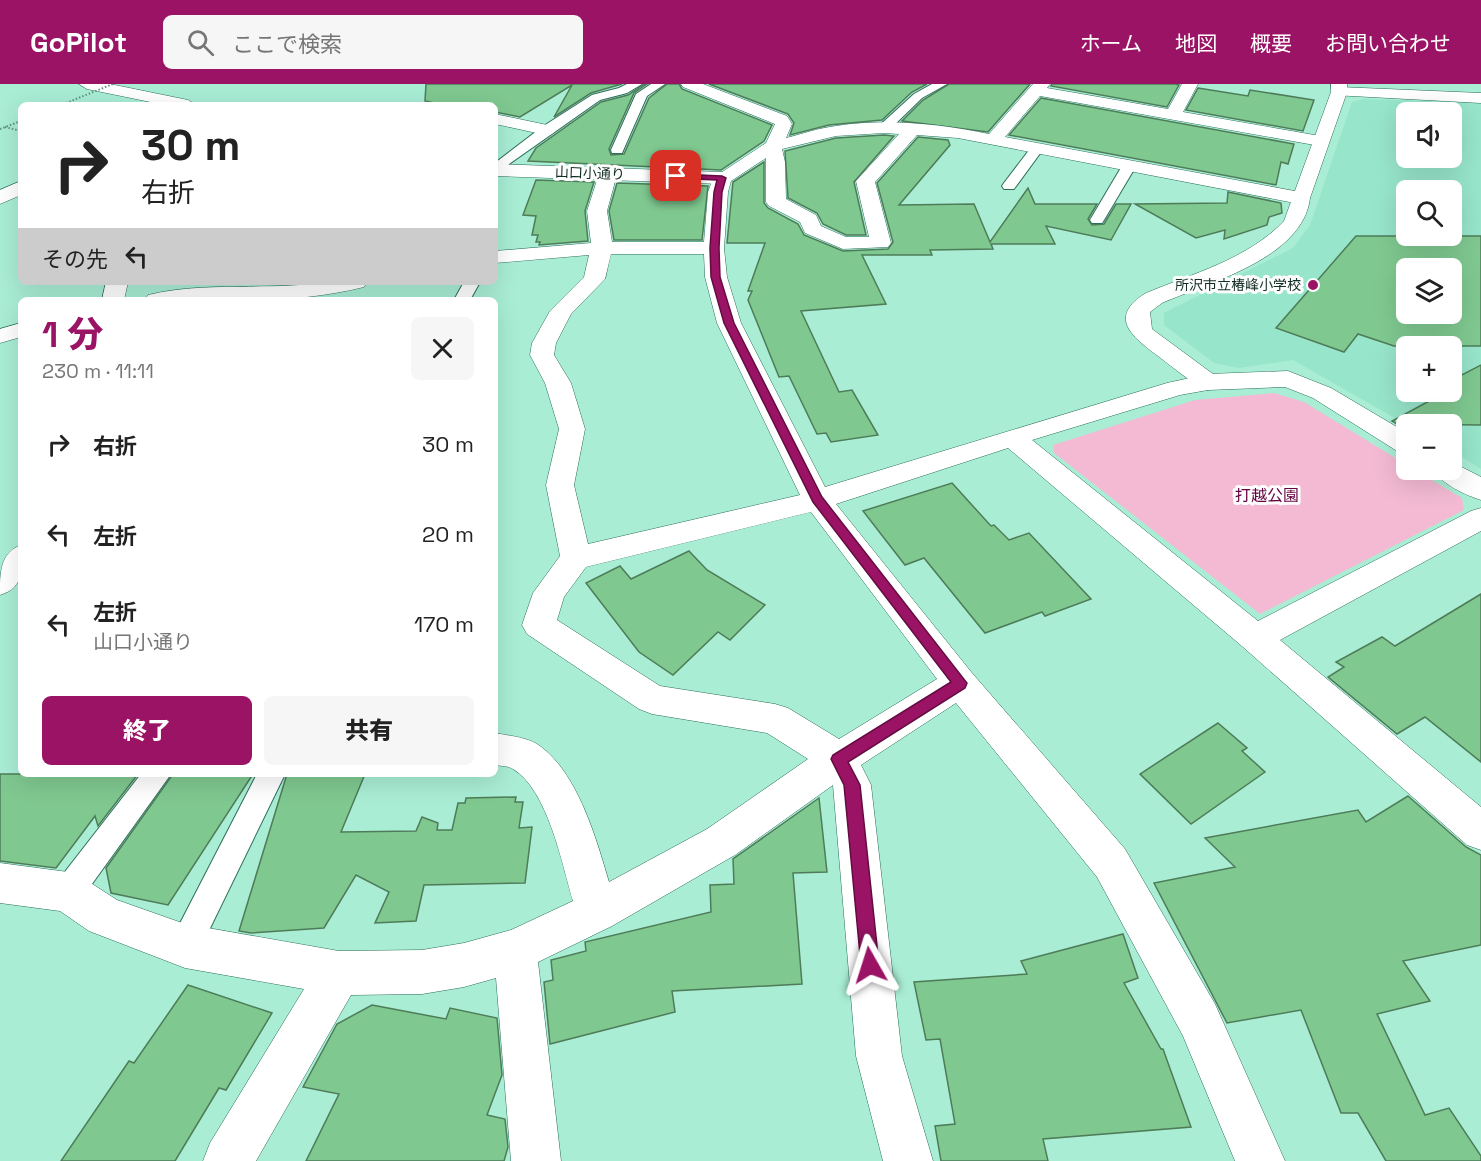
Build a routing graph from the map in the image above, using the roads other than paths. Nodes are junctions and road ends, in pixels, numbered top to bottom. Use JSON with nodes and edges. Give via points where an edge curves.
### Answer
{"nodes":[{"id":1,"x":87,"y":84,"type":"edge"},
{"id":2,"x":636,"y":84,"type":"edge"},
{"id":3,"x":659,"y":84,"type":"edge"},
{"id":4,"x":719,"y":84,"type":"edge"},
{"id":5,"x":941,"y":84,"type":"edge"},
{"id":6,"x":1190,"y":84,"type":"edge"},
{"id":7,"x":694,"y":87,"type":"edge"},
{"id":8,"x":1039,"y":87,"type":"edge"},
{"id":9,"x":1339,"y":88,"type":"edge"},
{"id":10,"x":1481,"y":98,"type":"edge"},
{"id":11,"x":174,"y":102,"type":"edge"},
{"id":12,"x":1173,"y":115,"type":"junction"},
{"id":13,"x":498,"y":120,"type":"edge"},
{"id":14,"x":884,"y":128,"type":"junction"},
{"id":15,"x":546,"y":130,"type":"junction"},
{"id":16,"x":913,"y":130,"type":"junction"},
{"id":17,"x":993,"y":140,"type":"junction"},
{"id":18,"x":1320,"y":141,"type":"junction"},
{"id":19,"x":773,"y":146,"type":"junction"},
{"id":20,"x":1038,"y":148,"type":"junction"},
{"id":21,"x":612,"y":162,"type":"junction"},
{"id":22,"x":1129,"y":166,"type":"junction"},
{"id":23,"x":498,"y":168,"type":"edge"},
{"id":24,"x":498,"y":170,"type":"edge"},
{"id":25,"x":722,"y":178,"type":"junction"},
{"id":26,"x":1009,"y":186,"type":"dead end"},
{"id":27,"x":18,"y":189,"type":"edge"},
{"id":28,"x":0,"y":198,"type":"edge"},
{"id":29,"x":1300,"y":198,"type":"junction"},
{"id":30,"x":1097,"y":220,"type":"dead end"},
{"id":31,"x":602,"y":248,"type":"junction"},
{"id":32,"x":714,"y":248,"type":"junction"},
{"id":33,"x":498,"y":257,"type":"edge"},
{"id":34,"x":349,"y":285,"type":"edge"},
{"id":35,"x":325,"y":296,"type":"edge"},
{"id":36,"x":176,"y":297,"type":"edge"},
{"id":37,"x":18,"y":331,"type":"edge"},
{"id":38,"x":0,"y":336,"type":"edge"},
{"id":39,"x":1208,"y":382,"type":"junction"},
{"id":40,"x":1012,"y":437,"type":"junction"},
{"id":41,"x":1396,"y":438,"type":"edge"},
{"id":42,"x":1462,"y":479,"type":"edge"},
{"id":43,"x":1481,"y":490,"type":"edge"},
{"id":44,"x":817,"y":499,"type":"junction"},
{"id":45,"x":1481,"y":518,"type":"edge"},
{"id":46,"x":576,"y":558,"type":"junction"},
{"id":47,"x":18,"y":560,"type":"edge"},
{"id":48,"x":0,"y":584,"type":"edge"},
{"id":49,"x":1255,"y":638,"type":"junction"},
{"id":50,"x":960,"y":683,"type":"junction"},
{"id":51,"x":498,"y":750,"type":"edge"},
{"id":52,"x":839,"y":759,"type":"junction"},
{"id":53,"x":155,"y":777,"type":"edge"},
{"id":54,"x":270,"y":777,"type":"edge"},
{"id":55,"x":1481,"y":832,"type":"edge"},
{"id":56,"x":0,"y":884,"type":"edge"},
{"id":57,"x":68,"y":892,"type":"junction"},
{"id":58,"x":597,"y":911,"type":"junction"},
{"id":59,"x":185,"y":946,"type":"junction"},
{"id":60,"x":515,"y":950,"type":"junction"},
{"id":61,"x":339,"y":973,"type":"junction"},
{"id":62,"x":228,"y":1161,"type":"edge"},
{"id":63,"x":536,"y":1161,"type":"edge"},
{"id":64,"x":908,"y":1161,"type":"edge"},
{"id":65,"x":1260,"y":1161,"type":"edge"}],
"edges":[{"from":1,"to":11,"type":"street"},
{"from":2,"to":15,"type":"lane","via":[[596,97]]},
{"from":3,"to":21,"type":"lane","via":[[642,94]]},
{"from":4,"to":7,"type":"street"},
{"from":5,"to":14,"type":"lane","via":[[918,96]]},
{"from":6,"to":12,"type":"street"},
{"from":7,"to":19,"type":"street","via":[[781,120],[784,124]]},
{"from":8,"to":12,"type":"street"},
{"from":8,"to":17,"type":"street"},
{"from":9,"to":10,"type":"street"},
{"from":9,"to":18,"type":"street"},
{"from":12,"to":18,"type":"street"},
{"from":13,"to":15,"type":"street"},
{"from":14,"to":16,"type":"street"},
{"from":14,"to":19,"type":"street","via":[[836,130]]},
{"from":15,"to":23,"type":"lane"},
{"from":16,"to":17,"type":"street"},
{"from":16,"to":19,"type":"street","via":[[865,181],[881,243],[843,243],[812,229],[809,219],[776,202]]},
{"from":17,"to":20,"type":"street"},
{"from":18,"to":29,"type":"street"},
{"from":19,"to":25,"type":"street"},
{"from":20,"to":22,"type":"street"},
{"from":20,"to":26,"type":"lane"},
{"from":21,"to":24,"type":"street","name":"山口小通り"},
{"from":21,"to":25,"type":"street","name":"山口小通り"},
{"from":21,"to":31,"type":"street","via":[[597,211]]},
{"from":22,"to":29,"type":"street"},
{"from":22,"to":30,"type":"lane"},
{"from":25,"to":32,"type":"street"},
{"from":27,"to":28,"type":"street"},
{"from":29,"to":39,"type":"street","via":[[1293,223],[1273,243],[1154,298],[1136,313],[1142,333]]},
{"from":31,"to":32,"type":"street"},
{"from":31,"to":33,"type":"street"},
{"from":31,"to":46,"type":"street","via":[[594,279],[561,311],[542,355],[558,383],[572,429],[560,484]]},
{"from":32,"to":44,"type":"street","via":[[716,277],[729,323]]},
{"from":34,"to":35,"type":"street"},
{"from":35,"to":36,"type":"street"},
{"from":37,"to":38,"type":"street"},
{"from":39,"to":40,"type":"street"},
{"from":39,"to":41,"type":"street","via":[[1288,380],[1322,393]]},
{"from":40,"to":44,"type":"street"},
{"from":40,"to":49,"type":"street"},
{"from":42,"to":43,"type":"street"},
{"from":44,"to":46,"type":"street"},
{"from":44,"to":50,"type":"street"},
{"from":45,"to":49,"type":"street"},
{"from":46,"to":52,"type":"street","via":[[549,593],[539,625],[652,699],[775,719]]},
{"from":47,"to":48,"type":"street"},
{"from":49,"to":55,"type":"street"},
{"from":50,"to":52,"type":"street"},
{"from":50,"to":65,"type":"street","via":[[1111,863],[1199,1020]]},
{"from":51,"to":58,"type":"street","via":[[525,756],[564,807]]},
{"from":52,"to":58,"type":"street","via":[[721,842]]},
{"from":52,"to":64,"type":"street","via":[[852,785],[879,1056]]},
{"from":53,"to":57,"type":"lane"},
{"from":54,"to":59,"type":"lane"},
{"from":56,"to":57,"type":"street"},
{"from":57,"to":59,"type":"street","via":[[104,916]]},
{"from":58,"to":60,"type":"street"},
{"from":59,"to":61,"type":"street"},
{"from":60,"to":61,"type":"street","via":[[422,972]]},
{"from":60,"to":63,"type":"street"},
{"from":61,"to":62,"type":"street"}]}
